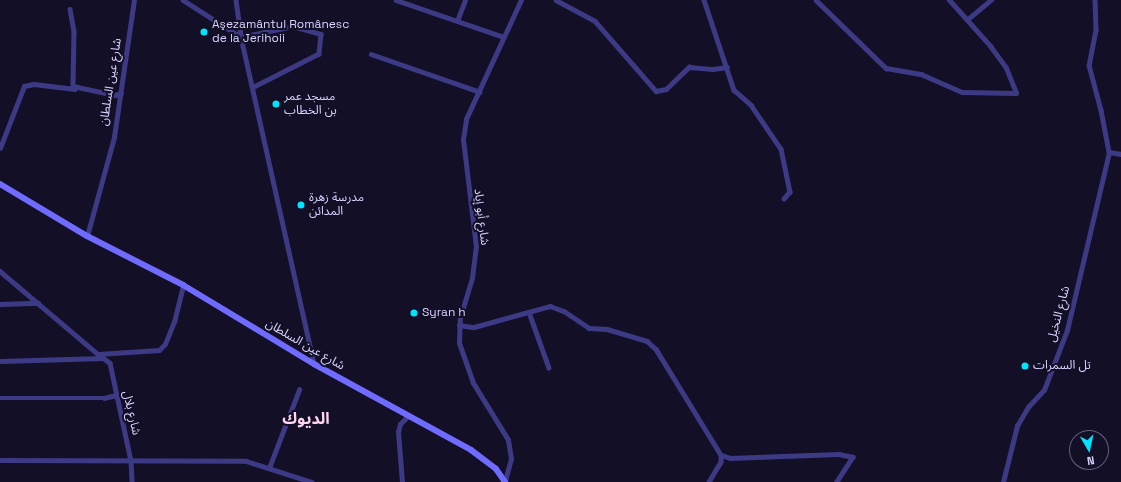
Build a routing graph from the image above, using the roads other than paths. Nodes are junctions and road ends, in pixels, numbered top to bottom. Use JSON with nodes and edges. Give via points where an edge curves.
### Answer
{"nodes":[{"id":1,"x":134,"y":0,"type":"edge"},
{"id":2,"x":183,"y":0,"type":"edge"},
{"id":3,"x":236,"y":0,"type":"edge"},
{"id":4,"x":396,"y":0,"type":"edge"},
{"id":5,"x":465,"y":0,"type":"edge"},
{"id":6,"x":522,"y":0,"type":"edge"},
{"id":7,"x":556,"y":0,"type":"edge"},
{"id":8,"x":704,"y":0,"type":"edge"},
{"id":9,"x":816,"y":0,"type":"edge"},
{"id":10,"x":949,"y":0,"type":"edge"},
{"id":11,"x":991,"y":0,"type":"edge"},
{"id":12,"x":1095,"y":0,"type":"edge"},
{"id":13,"x":70,"y":9,"type":"dead end"},
{"id":14,"x":968,"y":19,"type":"junction"},
{"id":15,"x":457,"y":21,"type":"junction"},
{"id":16,"x":241,"y":37,"type":"junction"},
{"id":17,"x":504,"y":37,"type":"junction"},
{"id":18,"x":371,"y":54,"type":"dead end"},
{"id":19,"x":727,"y":67,"type":"junction"},
{"id":20,"x":72,"y":82,"type":"junction"},
{"id":21,"x":254,"y":86,"type":"junction"},
{"id":22,"x":64,"y":87,"type":"junction"},
{"id":23,"x":76,"y":89,"type":"junction"},
{"id":24,"x":480,"y":92,"type":"junction"},
{"id":25,"x":121,"y":93,"type":"junction"},
{"id":26,"x":0,"y":148,"type":"edge"},
{"id":27,"x":1109,"y":152,"type":"junction"},
{"id":28,"x":1121,"y":154,"type":"edge"},
{"id":29,"x":0,"y":184,"type":"edge"},
{"id":30,"x":784,"y":199,"type":"dead end"},
{"id":31,"x":87,"y":236,"type":"junction"},
{"id":32,"x":0,"y":271,"type":"edge"},
{"id":33,"x":183,"y":285,"type":"junction"},
{"id":34,"x":0,"y":304,"type":"edge"},
{"id":35,"x":38,"y":304,"type":"junction"},
{"id":36,"x":529,"y":312,"type":"junction"},
{"id":37,"x":459,"y":325,"type":"junction"},
{"id":38,"x":98,"y":354,"type":"junction"},
{"id":39,"x":114,"y":354,"type":"junction"},
{"id":40,"x":103,"y":358,"type":"junction"},
{"id":41,"x":0,"y":361,"type":"edge"},
{"id":42,"x":110,"y":363,"type":"junction"},
{"id":43,"x":314,"y":364,"type":"junction"},
{"id":44,"x":549,"y":368,"type":"dead end"},
{"id":45,"x":299,"y":390,"type":"dead end"},
{"id":46,"x":116,"y":395,"type":"junction"},
{"id":47,"x":0,"y":398,"type":"edge"},
{"id":48,"x":408,"y":416,"type":"junction"},
{"id":49,"x":722,"y":455,"type":"junction"},
{"id":50,"x":0,"y":460,"type":"edge"},
{"id":51,"x":131,"y":461,"type":"junction"},
{"id":52,"x":269,"y":468,"type":"junction"},
{"id":53,"x":505,"y":481,"type":"edge"},
{"id":54,"x":132,"y":482,"type":"edge"},
{"id":55,"x":312,"y":482,"type":"edge"},
{"id":56,"x":402,"y":482,"type":"edge"},
{"id":57,"x":709,"y":482,"type":"edge"},
{"id":58,"x":833,"y":482,"type":"edge"},
{"id":59,"x":837,"y":482,"type":"edge"},
{"id":60,"x":1003,"y":482,"type":"edge"}],
"edges":[{"from":1,"to":25,"type":"street","name":"شارع عين السلطان"},
{"from":2,"to":16,"type":"street"},
{"from":3,"to":16,"type":"street"},
{"from":4,"to":15,"type":"street"},
{"from":5,"to":15,"type":"street"},
{"from":6,"to":17,"type":"street","name":"شارع أبو إياد"},
{"from":7,"to":19,"type":"street","via":[[595,21],[656,91],[666,89],[689,66],[713,69]]},
{"from":8,"to":19,"type":"street"},
{"from":9,"to":14,"type":"street","via":[[886,68],[920,74],[962,92],[1016,93],[1006,68]]},
{"from":10,"to":14,"type":"street"},
{"from":11,"to":14,"type":"street"},
{"from":12,"to":27,"type":"street","via":[[1096,30],[1089,65],[1102,110]]},
{"from":13,"to":20,"type":"street","via":[[74,32]]},
{"from":15,"to":17,"type":"street"},
{"from":16,"to":21,"type":"street"},
{"from":16,"to":21,"type":"street","via":[[293,26],[321,34],[319,54]]},
{"from":17,"to":24,"type":"street","name":"شارع أبو إياد"},
{"from":18,"to":24,"type":"street"},
{"from":19,"to":30,"type":"street","via":[[734,90],[751,105],[781,149],[790,192]]},
{"from":20,"to":22,"type":"street"},
{"from":20,"to":23,"type":"street"},
{"from":21,"to":43,"type":"street"},
{"from":22,"to":23,"type":"street"},
{"from":22,"to":26,"type":"street","via":[[30,84],[24,86]]},
{"from":23,"to":25,"type":"street","via":[[115,95]]},
{"from":24,"to":37,"type":"street","name":"شارع أبو إياد","via":[[466,119],[464,129],[466,175],[476,247],[472,278]]},
{"from":25,"to":31,"type":"street","name":"شارع عين السلطان","via":[[114,137]]},
{"from":27,"to":28,"type":"street"},
{"from":27,"to":60,"type":"street","name":"شارع النخيل","via":[[1067,330],[1044,390],[1028,407],[1017,426]]},
{"from":29,"to":31,"type":"main road","name":"شارع عين السلطان"},
{"from":31,"to":33,"type":"main road","name":"شارع عين السلطان"},
{"from":32,"to":35,"type":"street"},
{"from":33,"to":39,"type":"street","via":[[174,322],[162,347],[152,352]]},
{"from":33,"to":43,"type":"main road","name":"شارع عين السلطان"},
{"from":34,"to":35,"type":"street"},
{"from":35,"to":38,"type":"street"},
{"from":36,"to":37,"type":"street","via":[[474,326]]},
{"from":36,"to":44,"type":"street"},
{"from":36,"to":49,"type":"street","via":[[555,307],[589,328],[607,329],[652,344]]},
{"from":37,"to":53,"type":"street","name":"شارع أبو إياد","via":[[459,342],[467,371],[508,440],[510,459]]},
{"from":38,"to":39,"type":"street"},
{"from":38,"to":40,"type":"street"},
{"from":39,"to":42,"type":"street"},
{"from":40,"to":41,"type":"street"},
{"from":40,"to":42,"type":"street"},
{"from":42,"to":46,"type":"street","name":"شارع بلال"},
{"from":43,"to":48,"type":"main road","name":"شارع عين السلطان"},
{"from":45,"to":52,"type":"street"},
{"from":46,"to":47,"type":"street","via":[[104,398]]},
{"from":46,"to":51,"type":"street","name":"شارع بلال"},
{"from":48,"to":53,"type":"main road","name":"شارع عين السلطان","via":[[471,450],[496,469]]},
{"from":48,"to":56,"type":"street","via":[[400,424],[398,432]]},
{"from":49,"to":57,"type":"street","via":[[721,462]]},
{"from":49,"to":59,"type":"street","via":[[730,458],[839,454],[853,457]]},
{"from":50,"to":51,"type":"street"},
{"from":51,"to":52,"type":"street","via":[[246,460]]},
{"from":51,"to":54,"type":"street","name":"شارع بلال"},
{"from":52,"to":55,"type":"street"},
{"from":58,"to":59,"type":"street"}]}
